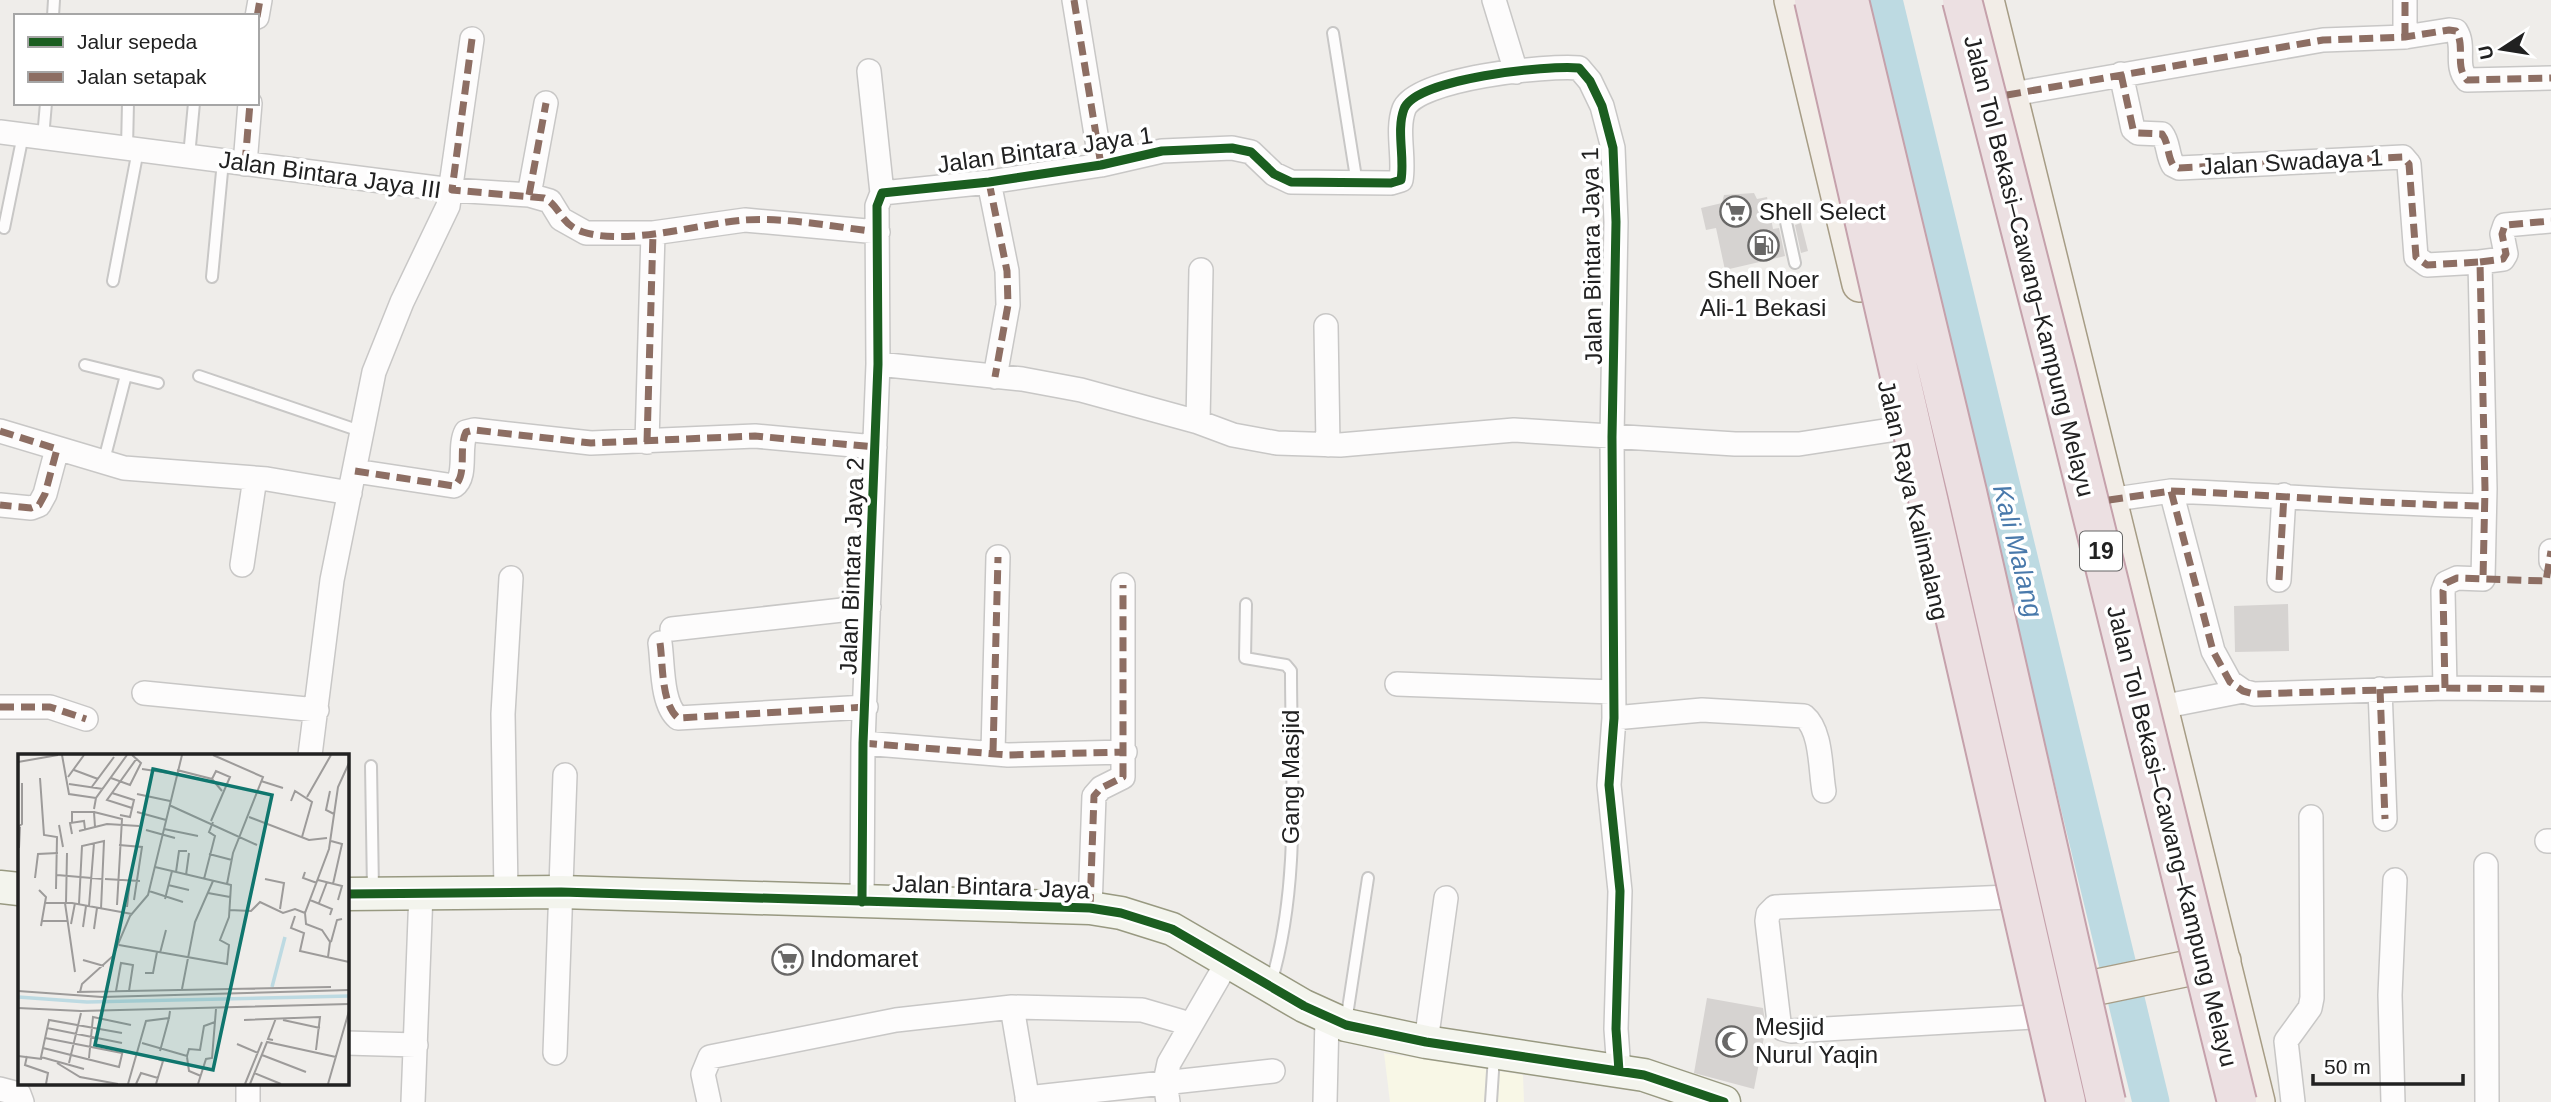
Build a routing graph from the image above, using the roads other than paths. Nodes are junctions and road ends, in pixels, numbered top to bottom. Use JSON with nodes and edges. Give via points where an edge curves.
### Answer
{"nodes":[{"id":1,"x":1074,"y":0,"type":"edge"},
{"id":2,"x":1494,"y":0,"type":"edge"},
{"id":3,"x":1792,"y":0,"type":"edge"},
{"id":4,"x":1814,"y":0,"type":"edge"},
{"id":5,"x":1849,"y":0,"type":"edge"},
{"id":6,"x":1962,"y":0,"type":"edge"},
{"id":7,"x":1986,"y":0,"type":"edge"},
{"id":8,"x":2405,"y":0,"type":"edge"},
{"id":9,"x":1332,"y":33,"type":"dead end"},
{"id":10,"x":2405,"y":37,"type":"junction"},
{"id":11,"x":472,"y":39,"type":"dead end"},
{"id":12,"x":869,"y":71,"type":"dead end"},
{"id":13,"x":1516,"y":72,"type":"junction"},
{"id":14,"x":2121,"y":74,"type":"junction"},
{"id":15,"x":2551,"y":78,"type":"edge"},
{"id":16,"x":2007,"y":95,"type":"junction"},
{"id":17,"x":546,"y":103,"type":"dead end"},
{"id":18,"x":44,"y":105,"type":"edge"},
{"id":19,"x":128,"y":105,"type":"edge"},
{"id":20,"x":194,"y":105,"type":"edge"},
{"id":21,"x":249,"y":105,"type":"edge"},
{"id":22,"x":22,"y":135,"type":"edge"},
{"id":23,"x":133,"y":149,"type":"junction"},
{"id":24,"x":189,"y":156,"type":"junction"},
{"id":25,"x":234,"y":162,"type":"junction"},
{"id":26,"x":1101,"y":165,"type":"junction"},
{"id":27,"x":989,"y":182,"type":"junction"},
{"id":28,"x":1357,"y":184,"type":"junction"},
{"id":29,"x":452,"y":190,"type":"junction"},
{"id":30,"x":882,"y":193,"type":"junction"},
{"id":31,"x":529,"y":195,"type":"junction"},
{"id":32,"x":2551,"y":221,"type":"edge"},
{"id":33,"x":1786,"y":222,"type":"dead end"},
{"id":34,"x":4,"y":228,"type":"dead end"},
{"id":35,"x":878,"y":232,"type":"junction"},
{"id":36,"x":653,"y":233,"type":"junction"},
{"id":37,"x":2480,"y":262,"type":"junction"},
{"id":38,"x":1795,"y":263,"type":"dead end"},
{"id":39,"x":1200,"y":270,"type":"dead end"},
{"id":40,"x":212,"y":277,"type":"dead end"},
{"id":41,"x":113,"y":281,"type":"dead end"},
{"id":42,"x":1326,"y":326,"type":"dead end"},
{"id":43,"x":878,"y":363,"type":"junction"},
{"id":44,"x":85,"y":365,"type":"dead end"},
{"id":45,"x":126,"y":375,"type":"junction"},
{"id":46,"x":199,"y":376,"type":"dead end"},
{"id":47,"x":995,"y":377,"type":"junction"},
{"id":48,"x":158,"y":383,"type":"dead end"},
{"id":49,"x":1198,"y":422,"type":"junction"},
{"id":50,"x":1897,"y":429,"type":"junction"},
{"id":51,"x":0,"y":431,"type":"edge"},
{"id":52,"x":363,"y":432,"type":"junction"},
{"id":53,"x":1612,"y":437,"type":"junction"},
{"id":54,"x":647,"y":442,"type":"junction"},
{"id":55,"x":1328,"y":444,"type":"junction"},
{"id":56,"x":875,"y":447,"type":"junction"},
{"id":57,"x":57,"y":449,"type":"junction"},
{"id":58,"x":103,"y":464,"type":"junction"},
{"id":59,"x":255,"y":478,"type":"junction"},
{"id":60,"x":353,"y":482,"type":"junction"},
{"id":61,"x":2171,"y":491,"type":"junction"},
{"id":62,"x":2284,"y":495,"type":"junction"},
{"id":63,"x":2109,"y":500,"type":"junction"},
{"id":64,"x":0,"y":505,"type":"edge"},
{"id":65,"x":2484,"y":506,"type":"junction"},
{"id":66,"x":2551,"y":551,"type":"edge"},
{"id":67,"x":998,"y":557,"type":"dead end"},
{"id":68,"x":2551,"y":561,"type":"edge"},
{"id":69,"x":242,"y":565,"type":"dead end"},
{"id":70,"x":510,"y":579,"type":"dead end"},
{"id":71,"x":2279,"y":580,"type":"dead end"},
{"id":72,"x":1123,"y":585,"type":"dead end"},
{"id":73,"x":1246,"y":604,"type":"dead end"},
{"id":74,"x":869,"y":607,"type":"junction"},
{"id":75,"x":1397,"y":684,"type":"dead end"},
{"id":76,"x":2445,"y":688,"type":"junction"},
{"id":77,"x":2380,"y":689,"type":"junction"},
{"id":78,"x":2551,"y":689,"type":"edge"},
{"id":79,"x":2243,"y":691,"type":"junction"},
{"id":80,"x":1613,"y":692,"type":"junction"},
{"id":81,"x":144,"y":693,"type":"dead end"},
{"id":82,"x":0,"y":707,"type":"edge"},
{"id":83,"x":866,"y":707,"type":"junction"},
{"id":84,"x":2161,"y":707,"type":"junction"},
{"id":85,"x":317,"y":710,"type":"junction"},
{"id":86,"x":1614,"y":718,"type":"junction"},
{"id":87,"x":86,"y":719,"type":"dead end"},
{"id":88,"x":863,"y":743,"type":"junction"},
{"id":89,"x":993,"y":752,"type":"junction"},
{"id":90,"x":1125,"y":752,"type":"junction"},
{"id":91,"x":310,"y":754,"type":"edge"},
{"id":92,"x":371,"y":766,"type":"dead end"},
{"id":93,"x":565,"y":775,"type":"dead end"},
{"id":94,"x":1824,"y":791,"type":"dead end"},
{"id":95,"x":2311,"y":817,"type":"dead end"},
{"id":96,"x":2385,"y":819,"type":"dead end"},
{"id":97,"x":2486,"y":865,"type":"dead end"},
{"id":98,"x":1368,"y":878,"type":"dead end"},
{"id":99,"x":2395,"y":880,"type":"dead end"},
{"id":100,"x":0,"y":887,"type":"edge"},
{"id":101,"x":18,"y":889,"type":"edge"},
{"id":102,"x":506,"y":891,"type":"junction"},
{"id":103,"x":421,"y":892,"type":"junction"},
{"id":104,"x":561,"y":892,"type":"junction"},
{"id":105,"x":360,"y":893,"type":"edge"},
{"id":106,"x":2009,"y":897,"type":"junction"},
{"id":107,"x":1446,"y":898,"type":"dead end"},
{"id":108,"x":862,"y":902,"type":"junction"},
{"id":109,"x":1090,"y":908,"type":"junction"},
{"id":110,"x":1228,"y":961,"type":"junction"},
{"id":111,"x":2223,"y":961,"type":"junction"},
{"id":112,"x":1270,"y":986,"type":"junction"},
{"id":113,"x":2075,"y":992,"type":"junction"},
{"id":114,"x":1012,"y":1007,"type":"junction"},
{"id":115,"x":2032,"y":1009,"type":"junction"},
{"id":116,"x":1336,"y":1021,"type":"junction"},
{"id":117,"x":1190,"y":1024,"type":"junction"},
{"id":118,"x":1426,"y":1042,"type":"junction"},
{"id":119,"x":348,"y":1043,"type":"edge"},
{"id":120,"x":416,"y":1045,"type":"junction"},
{"id":121,"x":555,"y":1054,"type":"dead end"},
{"id":122,"x":1494,"y":1054,"type":"junction"},
{"id":123,"x":1273,"y":1071,"type":"dead end"},
{"id":124,"x":1619,"y":1071,"type":"junction"},
{"id":125,"x":248,"y":1084,"type":"edge"},
{"id":126,"x":0,"y":1089,"type":"edge"},
{"id":127,"x":1166,"y":1092,"type":"edge"},
{"id":128,"x":1027,"y":1100,"type":"edge"},
{"id":129,"x":22,"y":1102,"type":"edge"},
{"id":130,"x":248,"y":1102,"type":"edge"},
{"id":131,"x":414,"y":1102,"type":"edge"},
{"id":132,"x":709,"y":1102,"type":"edge"},
{"id":133,"x":1325,"y":1102,"type":"edge"},
{"id":134,"x":1492,"y":1102,"type":"edge"},
{"id":135,"x":1724,"y":1102,"type":"edge"},
{"id":136,"x":2052,"y":1102,"type":"edge"},
{"id":137,"x":2066,"y":1102,"type":"edge"},
{"id":138,"x":2084,"y":1102,"type":"edge"},
{"id":139,"x":2106,"y":1102,"type":"edge"},
{"id":140,"x":2237,"y":1102,"type":"edge"},
{"id":141,"x":2257,"y":1102,"type":"edge"},
{"id":142,"x":2292,"y":1102,"type":"edge"},
{"id":143,"x":2393,"y":1102,"type":"edge"},
{"id":144,"x":2487,"y":1102,"type":"edge"}],
"edges":[{"from":1,"to":26,"type":"street"},
{"from":2,"to":13,"type":"street"},
{"from":3,"to":50,"type":"main road","name":"Jalan Raya Kalimalang"},
{"from":4,"to":137,"type":"highway","bridge":true},
{"from":5,"to":139,"type":"highway","bridge":true},
{"from":6,"to":140,"type":"highway","name":"Jalan Tol Bekasi–Cawang–Kampung Melayu","number":"19","bridge":true},
{"from":7,"to":16,"type":"main road"},
{"from":8,"to":10,"type":"street"},
{"from":9,"to":28,"type":"lane"},
{"from":10,"to":14,"type":"street","via":[[2323,40]]},
{"from":10,"to":15,"type":"street","via":[[2456,31],[2461,72],[2471,82]]},
{"from":11,"to":29,"type":"street"},
{"from":12,"to":30,"type":"street"},
{"from":13,"to":28,"type":"street","name":"Jalan Bintara Jaya 1","via":[[1434,88],[1412,98],[1404,110],[1401,180]]},
{"from":13,"to":53,"type":"street","name":"Jalan Bintara Jaya 1","via":[[1579,68],[1602,106],[1613,148],[1615,210]]},
{"from":14,"to":16,"type":"street"},
{"from":14,"to":37,"type":"street","name":"Jalan Swadaya 1","via":[[2133,129],[2162,134],[2168,157],[2179,167],[2403,157],[2409,164],[2416,257],[2427,265]]},
{"from":16,"to":63,"type":"main road"},
{"from":17,"to":31,"type":"street"},
{"from":18,"to":22,"type":"lane"},
{"from":19,"to":23,"type":"lane"},
{"from":20,"to":24,"type":"lane"},
{"from":21,"to":25,"type":"street"},
{"from":22,"to":23,"type":"street","name":"Jalan Bintara Jaya III"},
{"from":22,"to":34,"type":"lane"},
{"from":23,"to":24,"type":"street","name":"Jalan Bintara Jaya III"},
{"from":23,"to":41,"type":"lane"},
{"from":24,"to":25,"type":"street","name":"Jalan Bintara Jaya III"},
{"from":25,"to":29,"type":"street","name":"Jalan Bintara Jaya III"},
{"from":25,"to":40,"type":"lane"},
{"from":26,"to":27,"type":"street","name":"Jalan Bintara Jaya 1"},
{"from":26,"to":28,"type":"street","name":"Jalan Bintara Jaya 1","via":[[1162,152],[1232,148],[1251,152],[1274,174],[1291,182]]},
{"from":27,"to":30,"type":"street","name":"Jalan Bintara Jaya 1"},
{"from":27,"to":47,"type":"street","via":[[1007,271],[1008,305]]},
{"from":29,"to":31,"type":"street"},
{"from":29,"to":52,"type":"street","name":"Jalan Bintara Jaya III","via":[[374,372]]},
{"from":30,"to":35,"type":"street","via":[[877,206]]},
{"from":31,"to":36,"type":"street","via":[[550,201],[561,219],[586,233]]},
{"from":32,"to":37,"type":"street","name":"Jalan Swadaya 1","via":[[2505,225],[2503,259]]},
{"from":33,"to":38,"type":"lane"},
{"from":35,"to":36,"type":"street","via":[[745,220]]},
{"from":35,"to":43,"type":"street","name":"Jalan Bintara Jaya 2"},
{"from":36,"to":54,"type":"street"},
{"from":37,"to":65,"type":"street"},
{"from":39,"to":49,"type":"street"},
{"from":42,"to":55,"type":"street"},
{"from":43,"to":47,"type":"street"},
{"from":43,"to":56,"type":"street","name":"Jalan Bintara Jaya 2"},
{"from":44,"to":45,"type":"lane"},
{"from":45,"to":48,"type":"lane"},
{"from":45,"to":58,"type":"lane"},
{"from":46,"to":52,"type":"lane"},
{"from":47,"to":49,"type":"street","via":[[1081,390]]},
{"from":49,"to":55,"type":"street","via":[[1233,435],[1277,443]]},
{"from":50,"to":53,"type":"street","via":[[1799,444]]},
{"from":50,"to":106,"type":"main road","name":"Jalan Raya Kalimalang"},
{"from":51,"to":57,"type":"street"},
{"from":52,"to":60,"type":"street","name":"Jalan Bintara Jaya III"},
{"from":53,"to":55,"type":"street","via":[[1514,430]]},
{"from":53,"to":80,"type":"street","name":"Jalan Bintara Jaya 1"},
{"from":54,"to":56,"type":"street","via":[[755,436]]},
{"from":54,"to":60,"type":"street","via":[[591,443],[474,430],[463,438],[461,476],[453,486]]},
{"from":56,"to":74,"type":"street","name":"Jalan Bintara Jaya 2"},
{"from":57,"to":58,"type":"street"},
{"from":57,"to":64,"type":"street","via":[[39,505]]},
{"from":58,"to":59,"type":"street","via":[[150,472]]},
{"from":59,"to":60,"type":"street"},
{"from":59,"to":69,"type":"street"},
{"from":60,"to":85,"type":"street","name":"Jalan Bintara Jaya III","via":[[332,580]]},
{"from":61,"to":62,"type":"street"},
{"from":61,"to":63,"type":"street"},
{"from":61,"to":79,"type":"street","via":[[2213,651],[2230,682]]},
{"from":62,"to":65,"type":"street"},
{"from":62,"to":71,"type":"street"},
{"from":63,"to":84,"type":"main road"},
{"from":65,"to":76,"type":"street","via":[[2483,579],[2457,579],[2446,583],[2443,591]]},
{"from":66,"to":68,"type":"street"},
{"from":67,"to":89,"type":"street"},
{"from":70,"to":102,"type":"street","via":[[503,714]]},
{"from":72,"to":90,"type":"street"},
{"from":73,"to":112,"type":"lane","name":"Gang Masjid","via":[[1245,658],[1286,665],[1291,671],[1291,863],[1279,955]]},
{"from":74,"to":83,"type":"street","name":"Jalan Bintara Jaya 2"},
{"from":74,"to":83,"type":"street","via":[[666,636],[668,699],[678,718]]},
{"from":75,"to":80,"type":"street"},
{"from":76,"to":77,"type":"street"},
{"from":76,"to":78,"type":"street"},
{"from":77,"to":79,"type":"street"},
{"from":77,"to":96,"type":"street"},
{"from":79,"to":84,"type":"street"},
{"from":80,"to":86,"type":"street","name":"Jalan Bintara Jaya 1"},
{"from":81,"to":85,"type":"street"},
{"from":82,"to":87,"type":"street","via":[[50,707]]},
{"from":83,"to":88,"type":"street","name":"Jalan Bintara Jaya 2"},
{"from":84,"to":111,"type":"main road"},
{"from":85,"to":91,"type":"street","name":"Jalan Bintara Jaya III"},
{"from":86,"to":94,"type":"street","via":[[1702,710],[1804,716],[1815,736]]},
{"from":86,"to":124,"type":"street","name":"Jalan Bintara Jaya 1","via":[[1609,785],[1620,891]]},
{"from":88,"to":89,"type":"street"},
{"from":88,"to":108,"type":"street","name":"Jalan Bintara Jaya 2"},
{"from":89,"to":90,"type":"street"},
{"from":90,"to":109,"type":"street","via":[[1123,777],[1094,796]]},
{"from":92,"to":105,"type":"lane"},
{"from":93,"to":104,"type":"street"},
{"from":95,"to":142,"type":"street","via":[[2312,998],[2286,1041]]},
{"from":97,"to":144,"type":"street"},
{"from":98,"to":116,"type":"lane"},
{"from":99,"to":143,"type":"street","via":[[2390,995]]},
{"from":100,"to":101,"type":"street"},
{"from":102,"to":103,"type":"street","name":"Jalan Bintara Jaya"},
{"from":102,"to":104,"type":"street","name":"Jalan Bintara Jaya"},
{"from":103,"to":105,"type":"street","name":"Jalan Bintara Jaya"},
{"from":103,"to":120,"type":"street"},
{"from":104,"to":108,"type":"street","name":"Jalan Bintara Jaya"},
{"from":104,"to":121,"type":"street"},
{"from":106,"to":115,"type":"main road","name":"Jalan Raya Kalimalang"},
{"from":106,"to":115,"type":"street","via":[[1775,908],[1767,921],[1779,1022],[1791,1031]]},
{"from":107,"to":118,"type":"street"},
{"from":108,"to":109,"type":"street","name":"Jalan Bintara Jaya"},
{"from":109,"to":110,"type":"street","name":"Jalan Bintara Jaya","via":[[1172,929]]},
{"from":110,"to":112,"type":"street","name":"Jalan Bintara Jaya"},
{"from":110,"to":117,"type":"street"},
{"from":111,"to":113,"type":"main road"},
{"from":111,"to":141,"type":"main road"},
{"from":112,"to":116,"type":"street","name":"Jalan Bintara Jaya"},
{"from":113,"to":115,"type":"main road"},
{"from":113,"to":138,"type":"main road"},
{"from":114,"to":117,"type":"street","via":[[1143,1010]]},
{"from":114,"to":128,"type":"street"},
{"from":114,"to":132,"type":"street","via":[[896,1020],[717,1054],[706,1063],[703,1074]]},
{"from":115,"to":136,"type":"main road","name":"Jalan Raya Kalimalang"},
{"from":116,"to":118,"type":"street","name":"Jalan Bintara Jaya"},
{"from":116,"to":133,"type":"street"},
{"from":117,"to":127,"type":"street","via":[[1169,1063]]},
{"from":118,"to":122,"type":"street","name":"Jalan Bintara Jaya"},
{"from":119,"to":120,"type":"street"},
{"from":120,"to":131,"type":"street"},
{"from":122,"to":124,"type":"street","name":"Jalan Bintara Jaya"},
{"from":122,"to":134,"type":"lane"},
{"from":123,"to":127,"type":"street"},
{"from":124,"to":135,"type":"street","name":"Jalan Bintara Jaya","via":[[1679,1084]]},
{"from":125,"to":130,"type":"street"},
{"from":126,"to":129,"type":"street","via":[[19,1094]]},
{"from":127,"to":128,"type":"street"}]}
